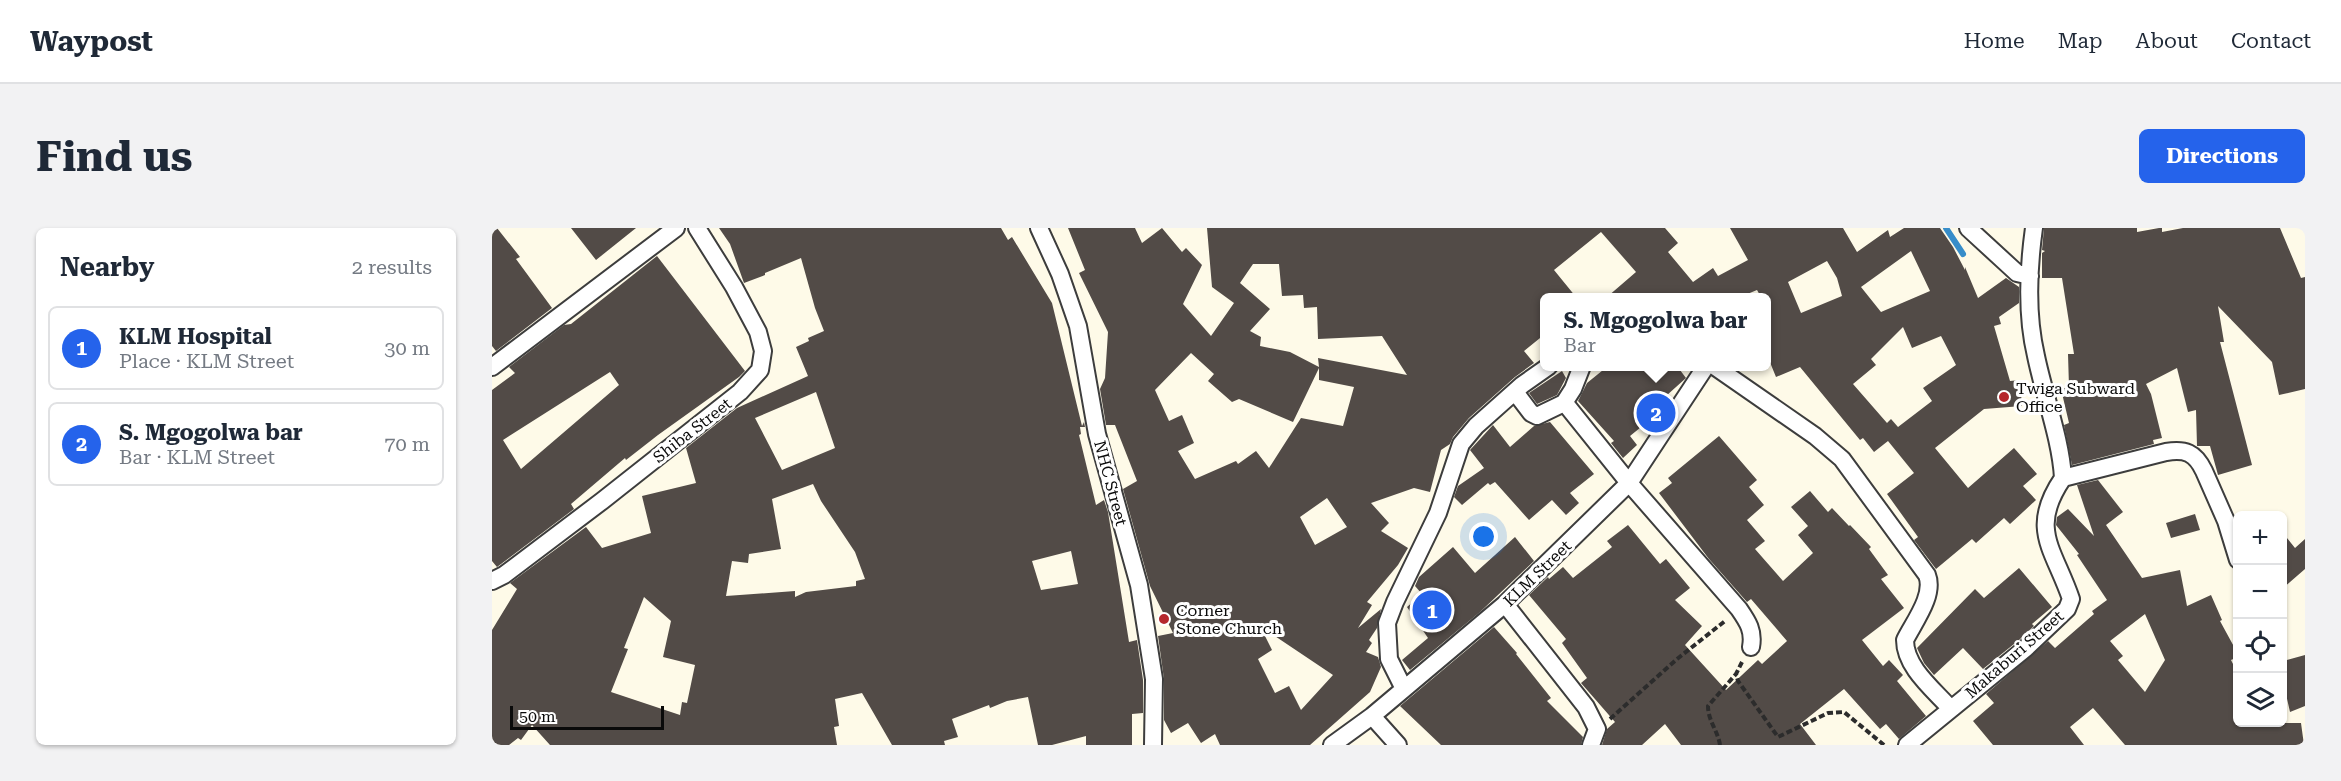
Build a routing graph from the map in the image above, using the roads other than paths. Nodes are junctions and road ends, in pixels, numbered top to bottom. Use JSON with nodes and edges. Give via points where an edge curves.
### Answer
{"nodes":[{"id":1,"x":676,"y":228,"type":"edge"},
{"id":2,"x":697,"y":228,"type":"edge"},
{"id":3,"x":1040,"y":228,"type":"edge"},
{"id":4,"x":1968,"y":228,"type":"edge"},
{"id":5,"x":2034,"y":228,"type":"edge"},
{"id":6,"x":2030,"y":276,"type":"junction"},
{"id":7,"x":492,"y":367,"type":"edge"},
{"id":8,"x":1542,"y":371,"type":"edge"},
{"id":9,"x":1580,"y":371,"type":"edge"},
{"id":10,"x":1703,"y":371,"type":"edge"},
{"id":11,"x":1721,"y":371,"type":"edge"},
{"id":12,"x":1515,"y":392,"type":"junction"},
{"id":13,"x":1564,"y":403,"type":"junction"},
{"id":14,"x":2063,"y":478,"type":"junction"},
{"id":15,"x":1629,"y":483,"type":"junction"},
{"id":16,"x":2233,"y":544,"type":"edge"},
{"id":17,"x":492,"y":581,"type":"edge"},
{"id":18,"x":1505,"y":604,"type":"junction"},
{"id":19,"x":1751,"y":647,"type":"road end"},
{"id":20,"x":1404,"y":689,"type":"junction"},
{"id":21,"x":1950,"y":708,"type":"junction"},
{"id":22,"x":1372,"y":716,"type":"junction"},
{"id":23,"x":1153,"y":745,"type":"edge"},
{"id":24,"x":1332,"y":745,"type":"edge"},
{"id":25,"x":1398,"y":745,"type":"edge"},
{"id":26,"x":1591,"y":745,"type":"edge"},
{"id":27,"x":1907,"y":745,"type":"edge"}],
"edges":[{"from":1,"to":7,"type":"street"},
{"from":2,"to":17,"type":"street","name":"Shiba Street","via":[[758,332],[760,370],[740,392],[602,501]]},
{"from":3,"to":23,"type":"street","name":"NHC Street","via":[[1078,326],[1097,434],[1139,585],[1154,679]]},
{"from":4,"to":6,"type":"street","via":[[2017,273]]},
{"from":5,"to":6,"type":"street"},
{"from":6,"to":14,"type":"street","via":[[2030,325]]},
{"from":8,"to":12,"type":"street"},
{"from":9,"to":13,"type":"street"},
{"from":10,"to":15,"type":"street","name":"KLM Street"},
{"from":11,"to":21,"type":"street","via":[[1842,459],[1927,575],[1929,592],[1905,640],[1905,649],[1921,675]]},
{"from":12,"to":13,"type":"street","via":[[1537,416]]},
{"from":12,"to":20,"type":"street","via":[[1461,444],[1438,513],[1387,623],[1389,659]]},
{"from":13,"to":15,"type":"street"},
{"from":14,"to":16,"type":"street","via":[[2166,452],[2187,452],[2200,463]]},
{"from":14,"to":21,"type":"street","name":"Makaburi Street","via":[[2046,508],[2044,526],[2071,599],[2067,609],[2026,648]]},
{"from":15,"to":18,"type":"street","name":"KLM Street"},
{"from":15,"to":19,"type":"street","via":[[1739,609],[1749,624]]},
{"from":18,"to":20,"type":"street","name":"KLM Street"},
{"from":18,"to":26,"type":"street","via":[[1586,707],[1597,729]]},
{"from":20,"to":22,"type":"street","name":"KLM Street"},
{"from":21,"to":27,"type":"street","name":"Makaburi Street"},
{"from":22,"to":24,"type":"street","name":"KLM Street"},
{"from":22,"to":25,"type":"street"}]}
